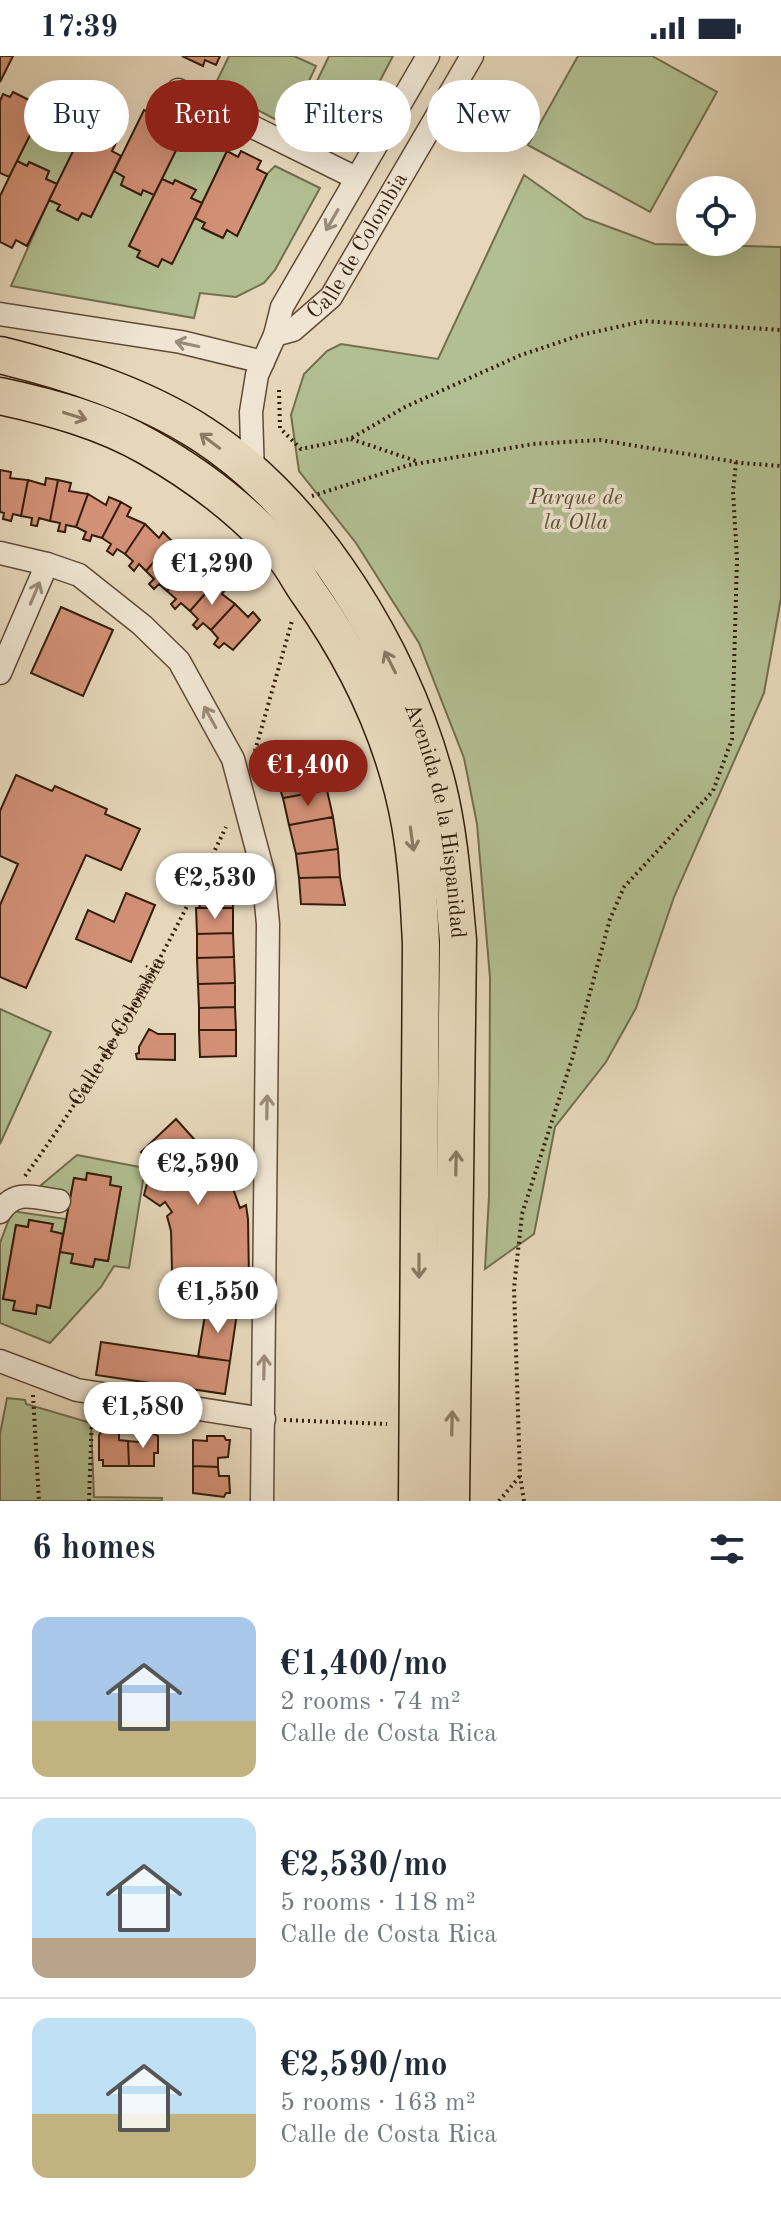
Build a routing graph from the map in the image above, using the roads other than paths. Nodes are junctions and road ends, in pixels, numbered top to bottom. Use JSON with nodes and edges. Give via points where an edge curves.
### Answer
{"nodes":[{"id":1,"x":428,"y":56,"type":"edge"},
{"id":2,"x":472,"y":56,"type":"edge"},
{"id":3,"x":259,"y":130,"type":"edge"},
{"id":4,"x":356,"y":178,"type":"junction"},
{"id":5,"x":0,"y":314,"type":"edge"},
{"id":6,"x":275,"y":335,"type":"junction"},
{"id":7,"x":0,"y":355,"type":"edge"},
{"id":8,"x":263,"y":362,"type":"junction"},
{"id":9,"x":0,"y":396,"type":"edge"},
{"id":10,"x":253,"y":475,"type":"junction"},
{"id":11,"x":0,"y":553,"type":"edge"},
{"id":12,"x":47,"y":564,"type":"junction"},
{"id":13,"x":0,"y":673,"type":"edge"},
{"id":14,"x":59,"y":1201,"type":"dead end"},
{"id":15,"x":4,"y":1206,"type":"edge"},
{"id":16,"x":0,"y":1361,"type":"edge"},
{"id":17,"x":264,"y":1419,"type":"junction"},
{"id":18,"x":262,"y":1501,"type":"edge"},
{"id":19,"x":417,"y":1501,"type":"edge"},
{"id":20,"x":451,"y":1501,"type":"edge"}],
"edges":[{"from":1,"to":4,"type":"street","name":"Calle de Colombia"},
{"from":2,"to":6,"type":"street","name":"Calle de Colombia","via":[[331,297],[293,330]]},
{"from":3,"to":4,"type":"street"},
{"from":4,"to":6,"type":"street","name":"Calle de Colombia","one_way":true,"via":[[282,307]]},
{"from":8,"to":5,"type":"street","one_way":true,"via":[[181,342]]},
{"from":6,"to":8,"type":"street","name":"Calle de Colombia"},
{"from":10,"to":7,"type":"main road","name":"Avenida de la Hispanidad","one_way":true,"via":[[203,435],[164,413],[95,383]]},
{"from":8,"to":10,"type":"street","name":"Calle de Colombia","via":[[251,412]]},
{"from":9,"to":19,"type":"main road","name":"Avenida de la Hispanidad","one_way":true,"via":[[93,421],[147,446],[225,498],[286,558],[335,630],[373,702],[410,821],[421,944]]},
{"from":20,"to":10,"type":"main road","name":"Avenida de la Hispanidad","one_way":true,"via":[[458,940],[437,785],[412,707],[368,620],[320,544]]},
{"from":11,"to":12,"type":"street"},
{"from":13,"to":12,"type":"street","one_way":true},
{"from":17,"to":12,"type":"street","one_way":true,"via":[[268,924],[263,872],[233,759],[179,661],[79,575]]},
{"from":14,"to":15,"type":"street","via":[[20,1196]]},
{"from":16,"to":17,"type":"street","via":[[77,1390]]},
{"from":17,"to":18,"type":"street"}]}
